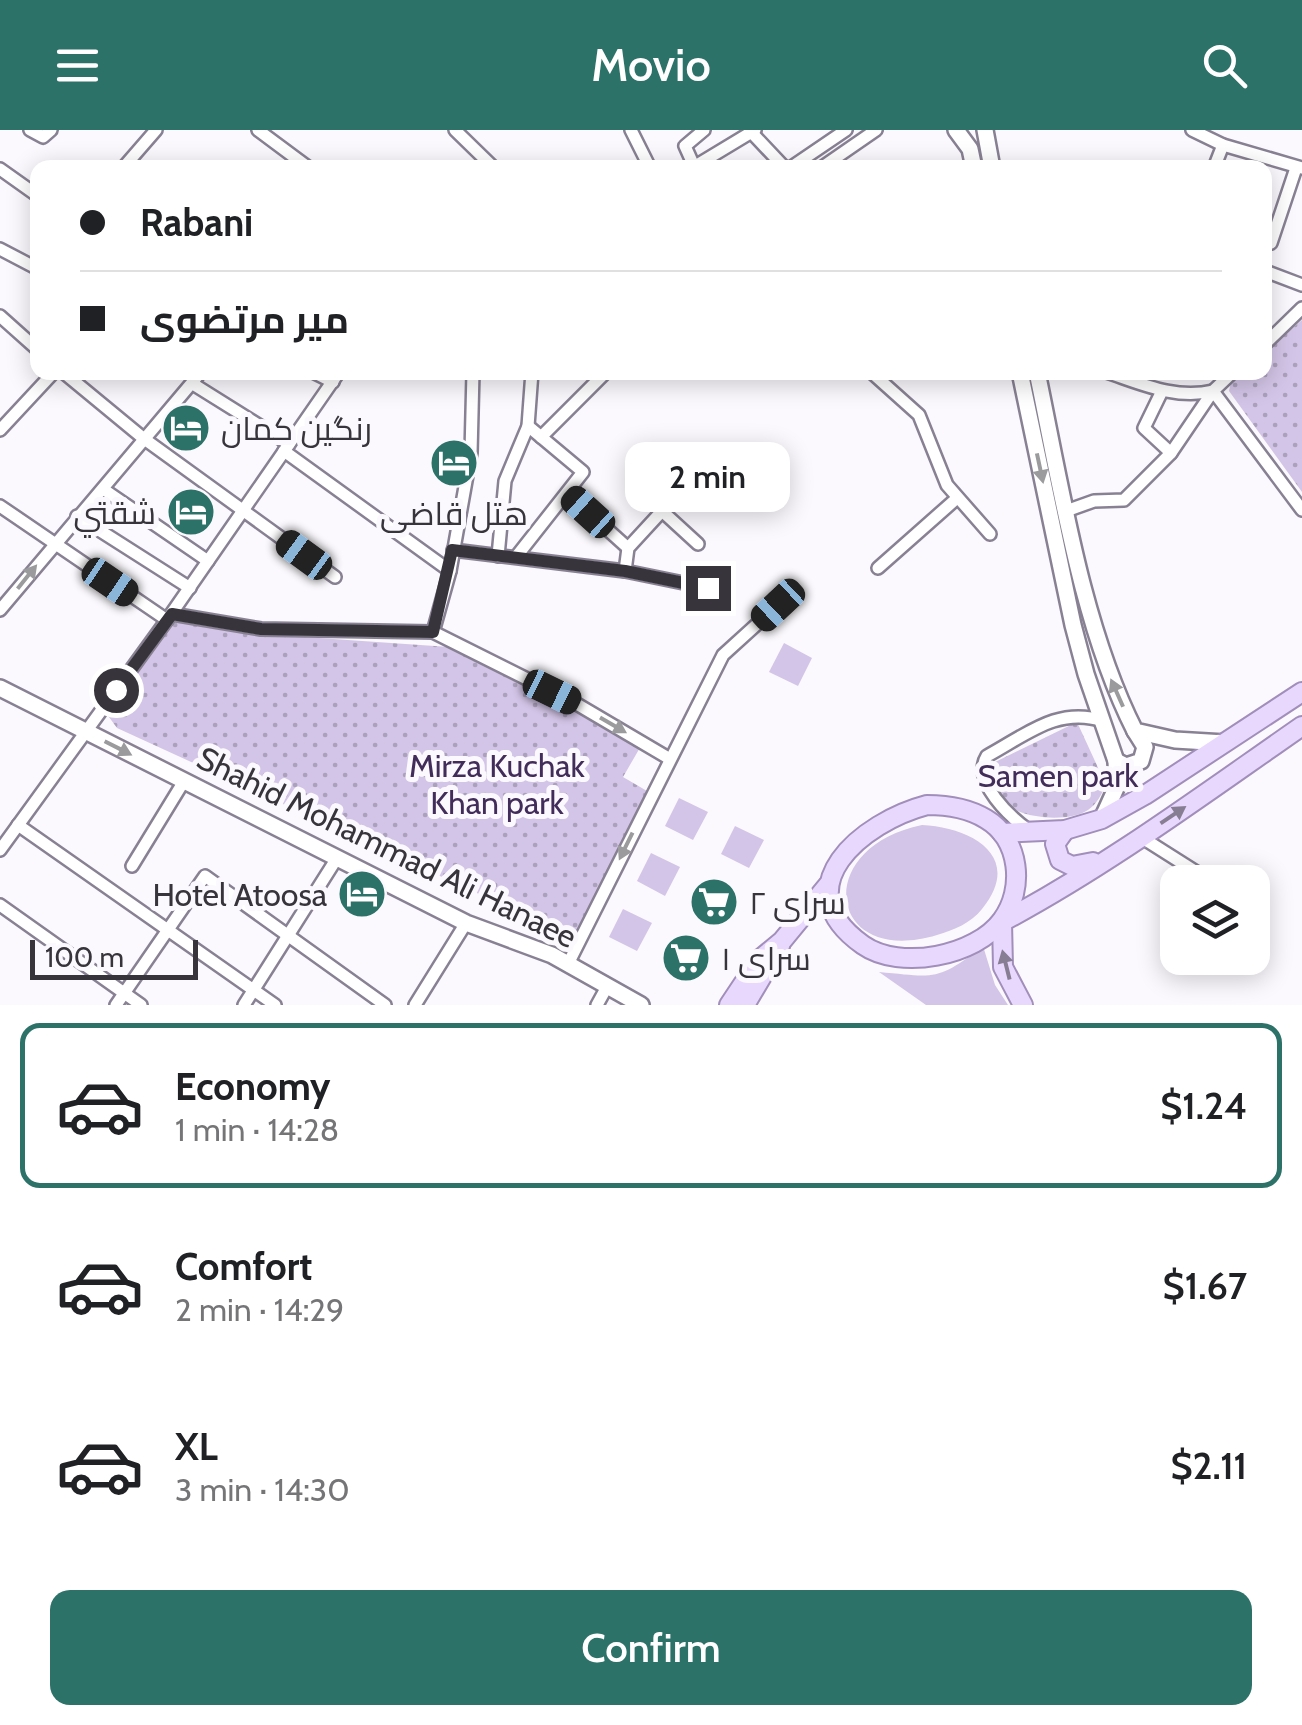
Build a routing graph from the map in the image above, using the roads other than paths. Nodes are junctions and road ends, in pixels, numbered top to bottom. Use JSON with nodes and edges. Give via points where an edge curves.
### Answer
{"nodes":[{"id":1,"x":30,"y":130,"type":"edge"},
{"id":2,"x":50,"y":130,"type":"edge"},
{"id":3,"x":156,"y":130,"type":"edge"},
{"id":4,"x":258,"y":130,"type":"edge"},
{"id":5,"x":455,"y":130,"type":"edge"},
{"id":6,"x":631,"y":130,"type":"edge"},
{"id":7,"x":704,"y":130,"type":"edge"},
{"id":8,"x":846,"y":130,"type":"edge"},
{"id":9,"x":876,"y":130,"type":"edge"},
{"id":10,"x":956,"y":130,"type":"edge"},
{"id":11,"x":984,"y":130,"type":"edge"},
{"id":12,"x":1192,"y":130,"type":"edge"},
{"id":13,"x":754,"y":132,"type":"edge"},
{"id":14,"x":1223,"y":145,"type":"junction"},
{"id":15,"x":130,"y":160,"type":"edge"},
{"id":16,"x":298,"y":160,"type":"edge"},
{"id":17,"x":486,"y":160,"type":"edge"},
{"id":18,"x":646,"y":160,"type":"edge"},
{"id":19,"x":690,"y":160,"type":"edge"},
{"id":20,"x":705,"y":160,"type":"edge"},
{"id":21,"x":780,"y":160,"type":"edge"},
{"id":22,"x":799,"y":160,"type":"edge"},
{"id":23,"x":833,"y":160,"type":"edge"},
{"id":24,"x":972,"y":160,"type":"edge"},
{"id":25,"x":990,"y":160,"type":"edge"},
{"id":26,"x":1217,"y":160,"type":"edge"},
{"id":27,"x":1299,"y":168,"type":"edge"},
{"id":28,"x":0,"y":169,"type":"edge"},
{"id":29,"x":30,"y":190,"type":"edge"},
{"id":30,"x":1272,"y":240,"type":"edge"},
{"id":31,"x":0,"y":249,"type":"edge"},
{"id":32,"x":30,"y":265,"type":"edge"},
{"id":33,"x":1272,"y":273,"type":"edge"},
{"id":34,"x":1302,"y":285,"type":"edge"},
{"id":35,"x":1302,"y":308,"type":"edge"},
{"id":36,"x":0,"y":316,"type":"edge"},
{"id":37,"x":1272,"y":337,"type":"edge"},
{"id":38,"x":30,"y":343,"type":"edge"},
{"id":39,"x":47,"y":380,"type":"edge"},
{"id":40,"x":73,"y":380,"type":"edge"},
{"id":41,"x":196,"y":380,"type":"edge"},
{"id":42,"x":334,"y":380,"type":"edge"},
{"id":43,"x":473,"y":380,"type":"edge"},
{"id":44,"x":531,"y":380,"type":"edge"},
{"id":45,"x":598,"y":380,"type":"edge"},
{"id":46,"x":880,"y":380,"type":"edge"},
{"id":47,"x":1022,"y":380,"type":"edge"},
{"id":48,"x":1039,"y":380,"type":"edge"},
{"id":49,"x":1131,"y":380,"type":"edge"},
{"id":50,"x":1224,"y":380,"type":"edge"},
{"id":51,"x":193,"y":384,"type":"junction"},
{"id":52,"x":1162,"y":390,"type":"junction"},
{"id":53,"x":1213,"y":390,"type":"junction"},
{"id":54,"x":528,"y":426,"type":"junction"},
{"id":55,"x":0,"y":430,"type":"edge"},
{"id":56,"x":541,"y":437,"type":"junction"},
{"id":57,"x":143,"y":438,"type":"junction"},
{"id":58,"x":287,"y":448,"type":"junction"},
{"id":59,"x":1172,"y":453,"type":"junction"},
{"id":60,"x":103,"y":489,"type":"junction"},
{"id":61,"x":568,"y":494,"type":"junction"},
{"id":62,"x":956,"y":498,"type":"junction"},
{"id":63,"x":0,"y":506,"type":"edge"},
{"id":64,"x":1302,"y":510,"type":"edge"},
{"id":65,"x":243,"y":511,"type":"junction"},
{"id":66,"x":1066,"y":511,"type":"junction"},
{"id":67,"x":77,"y":516,"type":"junction"},
{"id":68,"x":990,"y":534,"type":"dead end"},
{"id":69,"x":53,"y":544,"type":"junction"},
{"id":70,"x":698,"y":544,"type":"dead end"},
{"id":71,"x":628,"y":548,"type":"junction"},
{"id":72,"x":452,"y":550,"type":"junction"},
{"id":73,"x":498,"y":556,"type":"junction"},
{"id":74,"x":516,"y":557,"type":"junction"},
{"id":75,"x":208,"y":561,"type":"junction"},
{"id":76,"x":878,"y":568,"type":"dead end"},
{"id":77,"x":450,"y":571,"type":"junction"},
{"id":78,"x":625,"y":571,"type":"junction"},
{"id":79,"x":335,"y":577,"type":"dead end"},
{"id":80,"x":190,"y":588,"type":"junction"},
{"id":81,"x":708,"y":588,"type":"dead end"},
{"id":82,"x":778,"y":605,"type":"dead end"},
{"id":83,"x":0,"y":610,"type":"edge"},
{"id":84,"x":169,"y":617,"type":"junction"},
{"id":85,"x":433,"y":632,"type":"junction"},
{"id":86,"x":0,"y":688,"type":"edge"},
{"id":87,"x":1302,"y":692,"type":"edge"},
{"id":88,"x":1103,"y":721,"type":"junction"},
{"id":89,"x":1302,"y":726,"type":"edge"},
{"id":90,"x":85,"y":731,"type":"junction"},
{"id":91,"x":1135,"y":731,"type":"junction"},
{"id":92,"x":1225,"y":743,"type":"junction"},
{"id":93,"x":670,"y":759,"type":"junction"},
{"id":94,"x":1116,"y":760,"type":"junction"},
{"id":95,"x":184,"y":781,"type":"junction"},
{"id":96,"x":1102,"y":819,"type":"junction"},
{"id":97,"x":18,"y":825,"type":"junction"},
{"id":98,"x":1065,"y":830,"type":"junction"},
{"id":99,"x":1031,"y":832,"type":"junction"},
{"id":100,"x":1002,"y":833,"type":"junction"},
{"id":101,"x":1141,"y":837,"type":"junction"},
{"id":102,"x":0,"y":850,"type":"edge"},
{"id":103,"x":1111,"y":856,"type":"junction"},
{"id":104,"x":337,"y":858,"type":"junction"},
{"id":105,"x":1185,"y":865,"type":"edge"},
{"id":106,"x":132,"y":866,"type":"dead end"},
{"id":107,"x":828,"y":886,"type":"junction"},
{"id":108,"x":0,"y":905,"type":"edge"},
{"id":109,"x":1002,"y":922,"type":"junction"},
{"id":110,"x":466,"y":923,"type":"junction"},
{"id":111,"x":168,"y":930,"type":"junction"},
{"id":112,"x":288,"y":936,"type":"junction"},
{"id":113,"x":782,"y":940,"type":"junction"},
{"id":114,"x":568,"y":964,"type":"junction"},
{"id":115,"x":608,"y":985,"type":"junction"},
{"id":116,"x":254,"y":990,"type":"junction"},
{"id":117,"x":124,"y":993,"type":"junction"},
{"id":118,"x":116,"y":1005,"type":"edge"},
{"id":119,"x":140,"y":1005,"type":"edge"},
{"id":120,"x":244,"y":1005,"type":"edge"},
{"id":121,"x":275,"y":1005,"type":"edge"},
{"id":122,"x":384,"y":1005,"type":"edge"},
{"id":123,"x":415,"y":1005,"type":"edge"},
{"id":124,"x":597,"y":1005,"type":"edge"},
{"id":125,"x":640,"y":1005,"type":"edge"},
{"id":126,"x":729,"y":1005,"type":"edge"},
{"id":127,"x":746,"y":1005,"type":"edge"},
{"id":128,"x":1022,"y":1005,"type":"edge"}],
"edges":[{"from":1,"to":2,"type":"street","via":[[43,137]]},
{"from":3,"to":15,"type":"street"},
{"from":4,"to":16,"type":"street"},
{"from":5,"to":17,"type":"street"},
{"from":6,"to":18,"type":"street"},
{"from":7,"to":19,"type":"street","via":[[685,146]]},
{"from":8,"to":22,"type":"street"},
{"from":9,"to":23,"type":"street"},
{"from":10,"to":24,"type":"street"},
{"from":11,"to":25,"type":"street"},
{"from":12,"to":14,"type":"street"},
{"from":13,"to":20,"type":"street"},
{"from":13,"to":21,"type":"street"},
{"from":14,"to":26,"type":"street"},
{"from":14,"to":27,"type":"street"},
{"from":27,"to":30,"type":"street"},
{"from":28,"to":29,"type":"street"},
{"from":31,"to":32,"type":"street"},
{"from":33,"to":34,"type":"street"},
{"from":35,"to":37,"type":"street"},
{"from":36,"to":38,"type":"street"},
{"from":39,"to":55,"type":"street"},
{"from":40,"to":57,"type":"street"},
{"from":41,"to":51,"type":"street"},
{"from":42,"to":58,"type":"street"},
{"from":43,"to":72,"type":"street","via":[[471,453]]},
{"from":44,"to":54,"type":"street"},
{"from":45,"to":56,"type":"street"},
{"from":46,"to":62,"type":"street","via":[[919,416]]},
{"from":47,"to":88,"type":"street","one_way":true,"via":[[1073,626]]},
{"from":48,"to":66,"type":"street"},
{"from":49,"to":52,"type":"street"},
{"from":50,"to":53,"type":"street"},
{"from":51,"to":57,"type":"street"},
{"from":51,"to":58,"type":"street"},
{"from":52,"to":53,"type":"street","via":[[1193,396]]},
{"from":52,"to":59,"type":"street","via":[[1144,428]]},
{"from":53,"to":59,"type":"street"},
{"from":53,"to":64,"type":"street"},
{"from":54,"to":56,"type":"street"},
{"from":54,"to":73,"type":"street","via":[[505,481]]},
{"from":56,"to":61,"type":"street","via":[[582,469]]},
{"from":57,"to":60,"type":"street"},
{"from":57,"to":65,"type":"street"},
{"from":58,"to":65,"type":"street"},
{"from":58,"to":77,"type":"street"},
{"from":59,"to":66,"type":"street","via":[[1124,500]]},
{"from":60,"to":67,"type":"street"},
{"from":60,"to":75,"type":"street"},
{"from":61,"to":71,"type":"street"},
{"from":61,"to":74,"type":"street"},
{"from":62,"to":68,"type":"street"},
{"from":62,"to":76,"type":"street"},
{"from":63,"to":69,"type":"street"},
{"from":65,"to":75,"type":"street"},
{"from":65,"to":79,"type":"street"},
{"from":91,"to":66,"type":"street","one_way":true,"via":[[1106,667]]},
{"from":67,"to":69,"type":"street"},
{"from":67,"to":80,"type":"street"},
{"from":83,"to":69,"type":"street","one_way":true},
{"from":69,"to":84,"type":"street"},
{"from":70,"to":71,"type":"street","via":[[662,511]]},
{"from":71,"to":78,"type":"street"},
{"from":72,"to":73,"type":"street"},
{"from":72,"to":77,"type":"street"},
{"from":73,"to":74,"type":"street"},
{"from":74,"to":78,"type":"street"},
{"from":75,"to":80,"type":"street"},
{"from":77,"to":85,"type":"street"},
{"from":78,"to":81,"type":"street"},
{"from":80,"to":84,"type":"street"},
{"from":82,"to":93,"type":"street","via":[[723,655]]},
{"from":84,"to":85,"type":"street","via":[[261,629]]},
{"from":84,"to":90,"type":"street"},
{"from":85,"to":93,"type":"street","one_way":true},
{"from":86,"to":90,"type":"street","name":"Shahid Mohammad Ali Hanaee"},
{"from":87,"to":92,"type":"main road"},
{"from":88,"to":94,"type":"street"},
{"from":88,"to":99,"type":"street","via":[[1059,717],[982,762],[1002,808]]},
{"from":101,"to":89,"type":"main road","one_way":true},
{"from":90,"to":95,"type":"street","name":"Shahid Mohammad Ali Hanaee","one_way":true},
{"from":90,"to":97,"type":"street"},
{"from":91,"to":92,"type":"street"},
{"from":91,"to":94,"type":"street","via":[[1145,747],[1141,760],[1126,766]]},
{"from":92,"to":96,"type":"main road"},
{"from":93,"to":114,"type":"street","one_way":true},
{"from":94,"to":96,"type":"street","via":[[1117,786]]},
{"from":95,"to":104,"type":"street","name":"Shahid Mohammad Ali Hanaee"},
{"from":95,"to":106,"type":"street"},
{"from":96,"to":98,"type":"main road"},
{"from":97,"to":102,"type":"street"},
{"from":97,"to":111,"type":"street"},
{"from":98,"to":99,"type":"main road"},
{"from":98,"to":103,"type":"main road","via":[[1055,844],[1065,864]]},
{"from":99,"to":100,"type":"main road"},
{"from":100,"to":107,"type":"main road","via":[[988,820],[946,806],[908,810],[864,834]]},
{"from":100,"to":109,"type":"main road","via":[[1016,863],[1016,882]]},
{"from":101,"to":103,"type":"main road"},
{"from":101,"to":105,"type":"street"},
{"from":103,"to":109,"type":"main road"},
{"from":104,"to":110,"type":"street","name":"Shahid Mohammad Ali Hanaee"},
{"from":104,"to":112,"type":"street"},
{"from":107,"to":109,"type":"main road","via":[[831,910],[846,934],[896,957],[947,954]]},
{"from":107,"to":113,"type":"main road"},
{"from":108,"to":117,"type":"street"},
{"from":128,"to":109,"type":"main road","one_way":true,"via":[[1003,967]]},
{"from":110,"to":114,"type":"street","name":"Shahid Mohammad Ali Hanaee"},
{"from":110,"to":123,"type":"street"},
{"from":111,"to":112,"type":"street","via":[[205,876]]},
{"from":111,"to":116,"type":"street"},
{"from":111,"to":117,"type":"street"},
{"from":112,"to":116,"type":"street"},
{"from":112,"to":122,"type":"street"},
{"from":113,"to":126,"type":"main road","via":[[759,960]]},
{"from":113,"to":127,"type":"main road"},
{"from":114,"to":115,"type":"street","name":"Shahid Mohammad Ali Hanaee"},
{"from":115,"to":124,"type":"street"},
{"from":115,"to":125,"type":"street","name":"Shahid Mohammad Ali Hanaee"},
{"from":116,"to":120,"type":"street"},
{"from":116,"to":121,"type":"street"},
{"from":117,"to":118,"type":"street"},
{"from":117,"to":119,"type":"street"}]}
